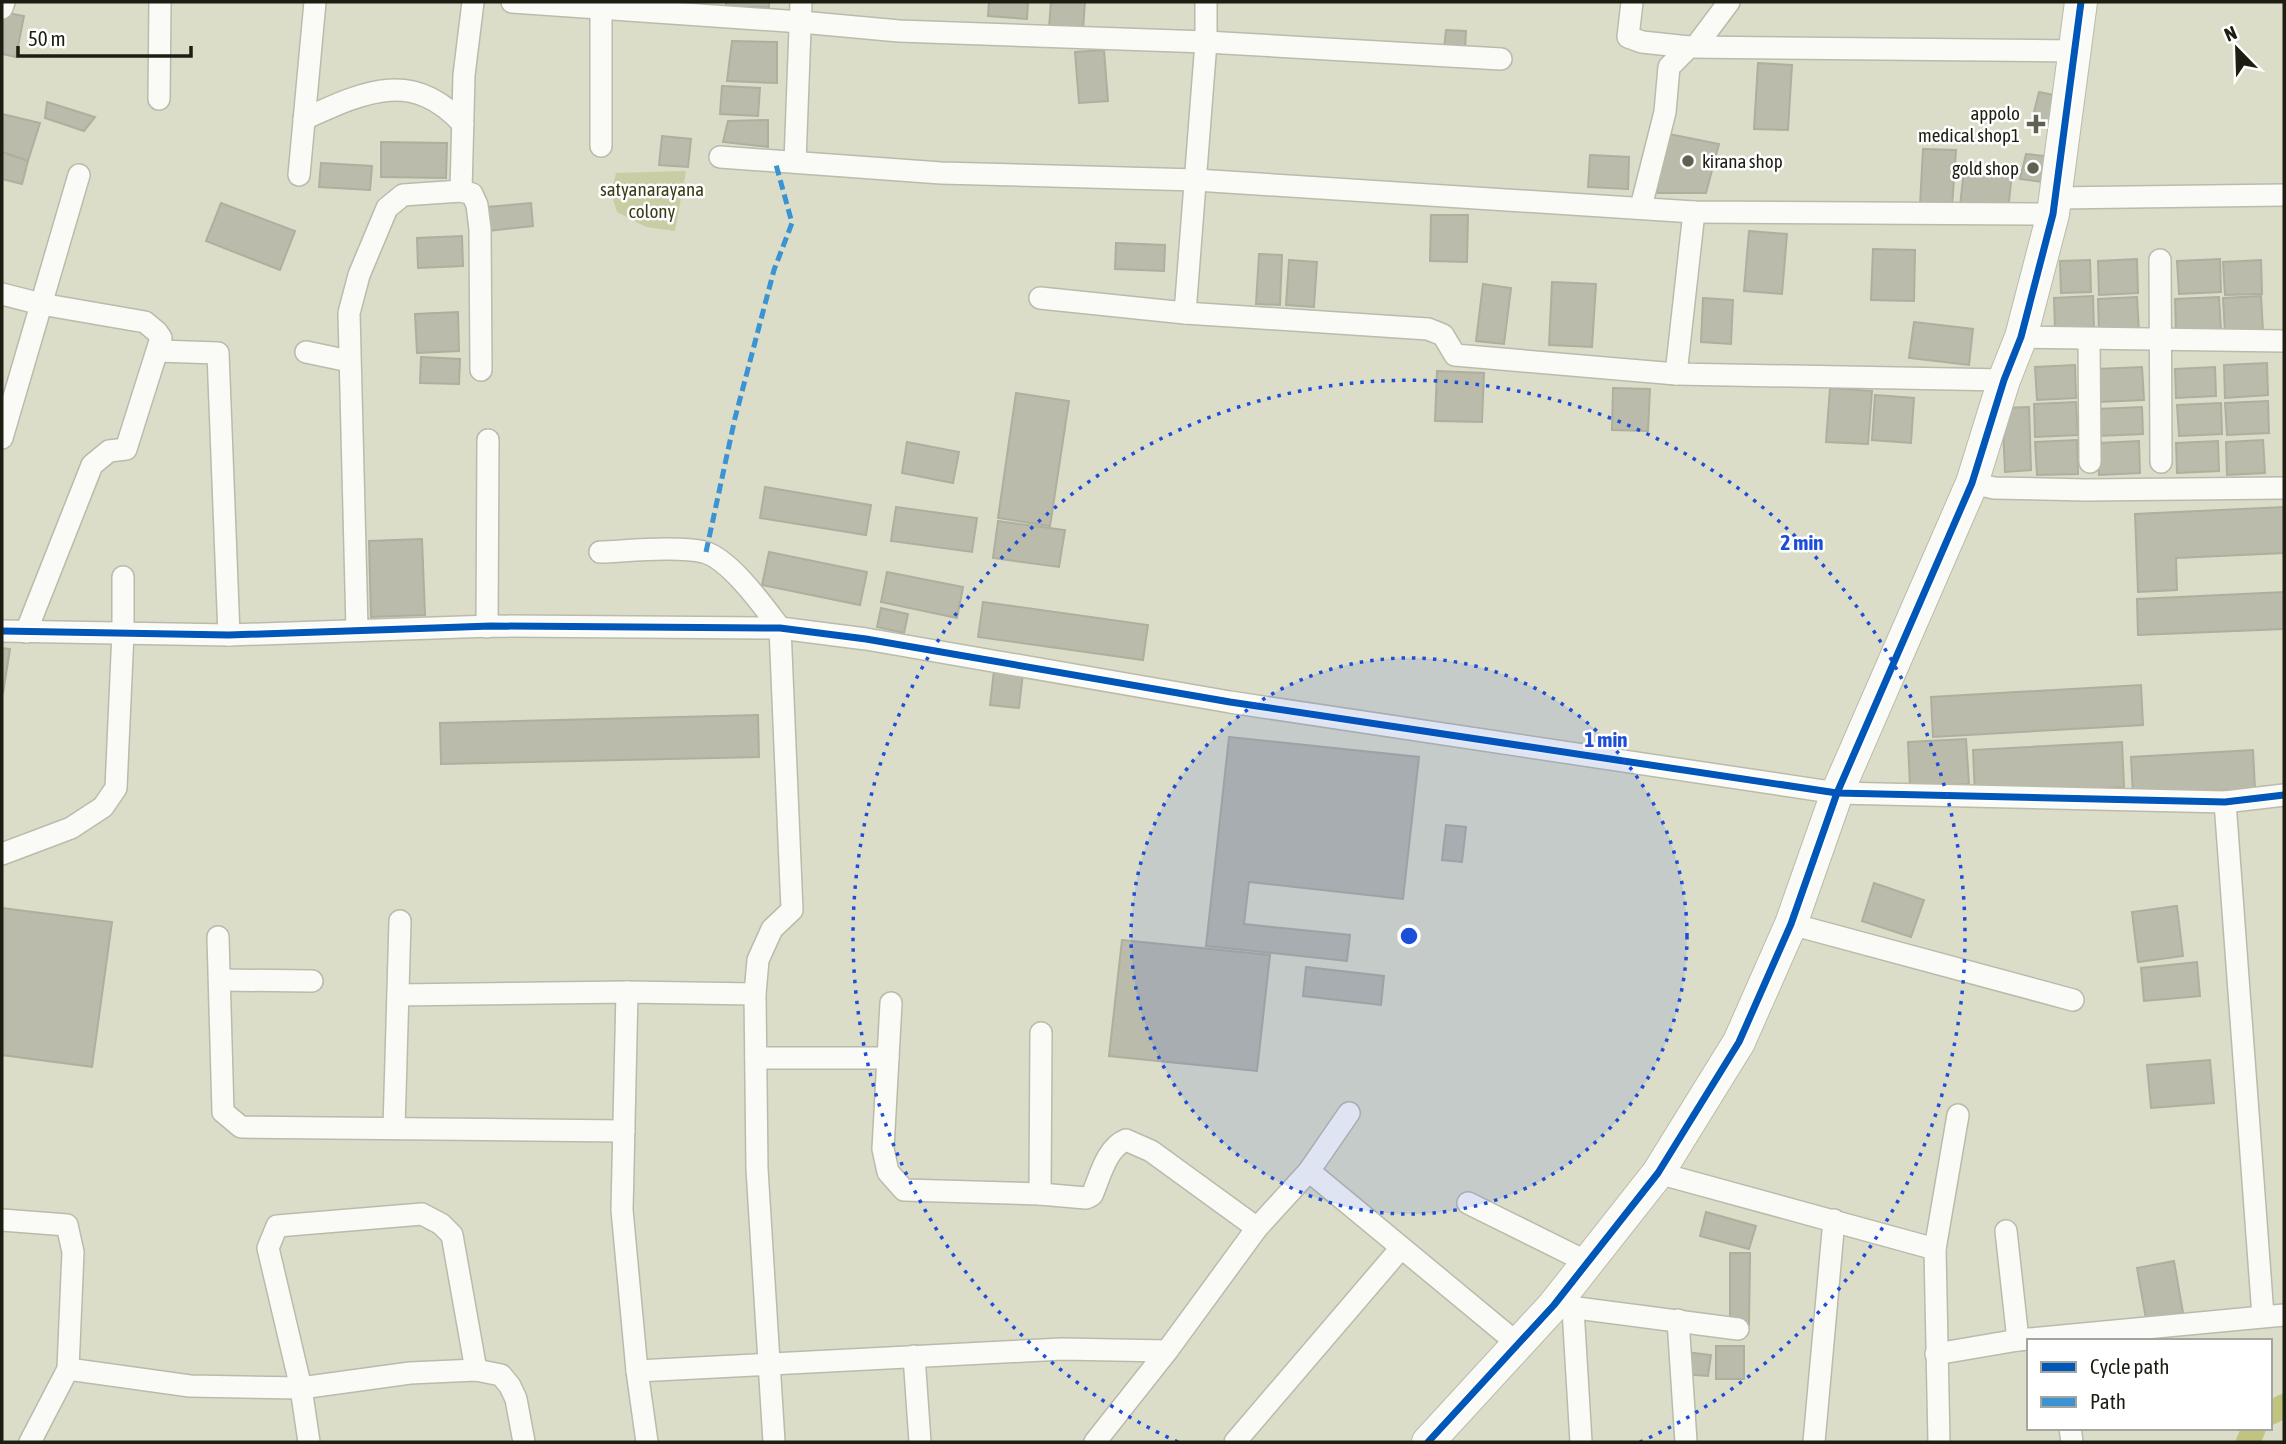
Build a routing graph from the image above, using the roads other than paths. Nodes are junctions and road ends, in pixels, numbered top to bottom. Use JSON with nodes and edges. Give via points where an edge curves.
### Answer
{"nodes":[{"id":1,"x":4,"y":2,"type":"edge"},
{"id":2,"x":160,"y":2,"type":"edge"},
{"id":3,"x":315,"y":2,"type":"edge"},
{"id":4,"x":473,"y":2,"type":"edge"},
{"id":5,"x":512,"y":2,"type":"edge"},
{"id":6,"x":1206,"y":2,"type":"edge"},
{"id":7,"x":1632,"y":2,"type":"edge"},
{"id":8,"x":1729,"y":2,"type":"edge"},
{"id":9,"x":2081,"y":2,"type":"edge"},
{"id":10,"x":601,"y":5,"type":"edge"},
{"id":11,"x":2,"y":8,"type":"edge"},
{"id":12,"x":801,"y":12,"type":"edge"},
{"id":13,"x":1206,"y":42,"type":"junction"},
{"id":14,"x":1692,"y":46,"type":"junction"},
{"id":15,"x":2074,"y":51,"type":"junction"},
{"id":16,"x":1501,"y":59,"type":"dead end"},
{"id":17,"x":159,"y":99,"type":"dead end"},
{"id":18,"x":304,"y":119,"type":"junction"},
{"id":19,"x":463,"y":124,"type":"junction"},
{"id":20,"x":601,"y":146,"type":"dead end"},
{"id":21,"x":720,"y":157,"type":"dead end"},
{"id":22,"x":795,"y":162,"type":"junction"},
{"id":23,"x":79,"y":175,"type":"dead end"},
{"id":24,"x":299,"y":175,"type":"dead end"},
{"id":25,"x":1196,"y":180,"type":"junction"},
{"id":26,"x":461,"y":191,"type":"junction"},
{"id":27,"x":2284,"y":195,"type":"edge"},
{"id":28,"x":2054,"y":206,"type":"junction"},
{"id":29,"x":1642,"y":207,"type":"junction"},
{"id":30,"x":1694,"y":212,"type":"junction"},
{"id":31,"x":2160,"y":260,"type":"dead end"},
{"id":32,"x":2,"y":294,"type":"edge"},
{"id":33,"x":1040,"y":298,"type":"dead end"},
{"id":34,"x":41,"y":304,"type":"junction"},
{"id":35,"x":1185,"y":313,"type":"junction"},
{"id":36,"x":2021,"y":337,"type":"junction"},
{"id":37,"x":2088,"y":339,"type":"junction"},
{"id":38,"x":2160,"y":339,"type":"junction"},
{"id":39,"x":2284,"y":341,"type":"edge"},
{"id":40,"x":158,"y":351,"type":"junction"},
{"id":41,"x":306,"y":352,"type":"dead end"},
{"id":42,"x":349,"y":360,"type":"junction"},
{"id":43,"x":481,"y":370,"type":"dead end"},
{"id":44,"x":1676,"y":374,"type":"junction"},
{"id":45,"x":2004,"y":380,"type":"junction"},
{"id":46,"x":2,"y":438,"type":"edge"},
{"id":47,"x":488,"y":440,"type":"dead end"},
{"id":48,"x":2161,"y":462,"type":"dead end"},
{"id":49,"x":2090,"y":463,"type":"dead end"},
{"id":50,"x":1972,"y":483,"type":"junction"},
{"id":51,"x":2284,"y":488,"type":"edge"},
{"id":52,"x":600,"y":552,"type":"dead end"},
{"id":53,"x":123,"y":577,"type":"dead end"},
{"id":54,"x":487,"y":626,"type":"junction"},
{"id":55,"x":780,"y":628,"type":"junction"},
{"id":56,"x":358,"y":629,"type":"junction"},
{"id":57,"x":2,"y":631,"type":"edge"},
{"id":58,"x":26,"y":632,"type":"junction"},
{"id":59,"x":123,"y":633,"type":"junction"},
{"id":60,"x":229,"y":635,"type":"junction"},
{"id":61,"x":1838,"y":793,"type":"junction"},
{"id":62,"x":2284,"y":795,"type":"edge"},
{"id":63,"x":2225,"y":802,"type":"junction"},
{"id":64,"x":2,"y":854,"type":"edge"},
{"id":65,"x":400,"y":921,"type":"dead end"},
{"id":66,"x":1791,"y":925,"type":"junction"},
{"id":67,"x":218,"y":937,"type":"dead end"},
{"id":68,"x":220,"y":980,"type":"junction"},
{"id":69,"x":312,"y":981,"type":"dead end"},
{"id":70,"x":627,"y":992,"type":"junction"},
{"id":71,"x":755,"y":994,"type":"junction"},
{"id":72,"x":398,"y":995,"type":"junction"},
{"id":73,"x":2073,"y":1000,"type":"dead end"},
{"id":74,"x":891,"y":1003,"type":"dead end"},
{"id":75,"x":1041,"y":1033,"type":"dead end"},
{"id":76,"x":756,"y":1058,"type":"junction"},
{"id":77,"x":888,"y":1058,"type":"junction"},
{"id":78,"x":1349,"y":1114,"type":"dead end"},
{"id":79,"x":1958,"y":1115,"type":"dead end"},
{"id":80,"x":394,"y":1128,"type":"junction"},
{"id":81,"x":624,"y":1131,"type":"junction"},
{"id":82,"x":1309,"y":1171,"type":"junction"},
{"id":83,"x":1658,"y":1173,"type":"junction"},
{"id":84,"x":1040,"y":1194,"type":"junction"},
{"id":85,"x":1468,"y":1203,"type":"dead end"},
{"id":86,"x":2,"y":1220,"type":"edge"},
{"id":87,"x":1834,"y":1220,"type":"junction"},
{"id":88,"x":1257,"y":1227,"type":"junction"},
{"id":89,"x":2006,"y":1231,"type":"dead end"},
{"id":90,"x":1401,"y":1248,"type":"junction"},
{"id":91,"x":1935,"y":1249,"type":"junction"},
{"id":92,"x":1587,"y":1262,"type":"junction"},
{"id":93,"x":1563,"y":1307,"type":"junction"},
{"id":94,"x":2274,"y":1315,"type":"edge"},
{"id":95,"x":1678,"y":1320,"type":"junction"},
{"id":96,"x":1738,"y":1329,"type":"dead end"},
{"id":97,"x":2057,"y":1339,"type":"edge"},
{"id":98,"x":2018,"y":1340,"type":"junction"},
{"id":99,"x":2027,"y":1340,"type":"edge"},
{"id":100,"x":1518,"y":1344,"type":"junction"},
{"id":101,"x":1167,"y":1351,"type":"junction"},
{"id":102,"x":1936,"y":1354,"type":"junction"},
{"id":103,"x":914,"y":1356,"type":"junction"},
{"id":104,"x":767,"y":1364,"type":"junction"},
{"id":105,"x":68,"y":1369,"type":"junction"},
{"id":106,"x":476,"y":1370,"type":"junction"},
{"id":107,"x":637,"y":1371,"type":"junction"},
{"id":108,"x":301,"y":1388,"type":"junction"},
{"id":109,"x":30,"y":1442,"type":"edge"},
{"id":110,"x":309,"y":1442,"type":"edge"},
{"id":111,"x":524,"y":1442,"type":"edge"},
{"id":112,"x":647,"y":1442,"type":"edge"},
{"id":113,"x":774,"y":1442,"type":"edge"},
{"id":114,"x":920,"y":1442,"type":"edge"},
{"id":115,"x":1094,"y":1442,"type":"edge"},
{"id":116,"x":1235,"y":1442,"type":"edge"},
{"id":117,"x":1428,"y":1442,"type":"edge"},
{"id":118,"x":1581,"y":1442,"type":"edge"},
{"id":119,"x":1686,"y":1442,"type":"edge"},
{"id":120,"x":1814,"y":1442,"type":"edge"},
{"id":121,"x":1939,"y":1442,"type":"edge"}],
"edges":[{"from":1,"to":11,"type":"street"},
{"from":2,"to":17,"type":"street"},
{"from":3,"to":18,"type":"street"},
{"from":4,"to":19,"type":"street"},
{"from":5,"to":10,"type":"street"},
{"from":6,"to":13,"type":"street"},
{"from":7,"to":14,"type":"street","via":[[1628,37]]},
{"from":8,"to":14,"type":"street"},
{"from":9,"to":15,"type":"street"},
{"from":10,"to":12,"type":"street"},
{"from":10,"to":20,"type":"street"},
{"from":12,"to":13,"type":"street","via":[[899,31]]},
{"from":12,"to":22,"type":"street"},
{"from":13,"to":16,"type":"street"},
{"from":13,"to":25,"type":"street"},
{"from":14,"to":15,"type":"street"},
{"from":14,"to":29,"type":"street","via":[[1669,67],[1665,112]]},
{"from":15,"to":28,"type":"street"},
{"from":18,"to":19,"type":"street","via":[[381,90],[416,91],[449,109]]},
{"from":18,"to":24,"type":"street"},
{"from":19,"to":26,"type":"street"},
{"from":21,"to":22,"type":"street"},
{"from":22,"to":25,"type":"street","via":[[941,173]]},
{"from":23,"to":34,"type":"street"},
{"from":25,"to":29,"type":"street"},
{"from":25,"to":35,"type":"street"},
{"from":26,"to":42,"type":"street","via":[[403,195],[387,208],[359,275],[349,313]]},
{"from":26,"to":43,"type":"street","via":[[472,194],[480,229]]},
{"from":27,"to":28,"type":"street"},
{"from":28,"to":30,"type":"street"},
{"from":28,"to":36,"type":"street"},
{"from":29,"to":30,"type":"street"},
{"from":30,"to":44,"type":"street"},
{"from":31,"to":38,"type":"street"},
{"from":32,"to":34,"type":"street"},
{"from":33,"to":35,"type":"street"},
{"from":34,"to":40,"type":"street","via":[[145,322],[161,338]]},
{"from":34,"to":46,"type":"street"},
{"from":35,"to":44,"type":"street","via":[[1428,329],[1443,335],[1455,355]]},
{"from":36,"to":37,"type":"street"},
{"from":36,"to":45,"type":"street"},
{"from":37,"to":38,"type":"street"},
{"from":37,"to":49,"type":"street"},
{"from":38,"to":39,"type":"street"},
{"from":38,"to":48,"type":"street"},
{"from":40,"to":58,"type":"street","via":[[127,449],[108,452],[92,464]]},
{"from":40,"to":60,"type":"street","via":[[218,353]]},
{"from":41,"to":42,"type":"street"},
{"from":42,"to":56,"type":"street"},
{"from":44,"to":45,"type":"street"},
{"from":45,"to":50,"type":"street"},
{"from":47,"to":54,"type":"street"},
{"from":50,"to":51,"type":"street","via":[[2073,490]]},
{"from":50,"to":61,"type":"street"},
{"from":52,"to":55,"type":"street","via":[[706,552],[752,591]]},
{"from":53,"to":59,"type":"street"},
{"from":54,"to":55,"type":"street"},
{"from":54,"to":56,"type":"street"},
{"from":55,"to":61,"type":"street","via":[[1230,702]]},
{"from":55,"to":71,"type":"street","via":[[792,910],[772,929],[758,960]]},
{"from":56,"to":60,"type":"street"},
{"from":57,"to":58,"type":"street"},
{"from":58,"to":59,"type":"street"},
{"from":59,"to":60,"type":"street"},
{"from":59,"to":64,"type":"street","via":[[116,788],[103,807],[71,828]]},
{"from":61,"to":63,"type":"street"},
{"from":61,"to":66,"type":"street"},
{"from":62,"to":63,"type":"street"},
{"from":63,"to":94,"type":"street"},
{"from":65,"to":72,"type":"street"},
{"from":66,"to":73,"type":"street"},
{"from":66,"to":83,"type":"street","via":[[1739,1042]]},
{"from":67,"to":68,"type":"street"},
{"from":68,"to":69,"type":"street"},
{"from":68,"to":80,"type":"street","via":[[223,1112],[241,1127]]},
{"from":70,"to":71,"type":"street"},
{"from":70,"to":72,"type":"street"},
{"from":70,"to":81,"type":"street"},
{"from":71,"to":76,"type":"street"},
{"from":72,"to":80,"type":"street"},
{"from":74,"to":77,"type":"street"},
{"from":75,"to":84,"type":"street"},
{"from":76,"to":77,"type":"street"},
{"from":76,"to":104,"type":"street"},
{"from":77,"to":84,"type":"street","via":[[883,1149],[888,1172],[905,1190]]},
{"from":78,"to":82,"type":"street"},
{"from":79,"to":91,"type":"street"},
{"from":80,"to":81,"type":"street"},
{"from":81,"to":107,"type":"street","via":[[622,1210]]},
{"from":82,"to":88,"type":"street"},
{"from":82,"to":90,"type":"street"},
{"from":83,"to":87,"type":"street"},
{"from":83,"to":92,"type":"street"},
{"from":84,"to":88,"type":"street","via":[[1093,1195],[1112,1150],[1126,1140],[1151,1151]]},
{"from":85,"to":92,"type":"street"},
{"from":86,"to":105,"type":"street","via":[[67,1225],[73,1252]]},
{"from":87,"to":91,"type":"street"},
{"from":87,"to":120,"type":"street"},
{"from":88,"to":101,"type":"street"},
{"from":89,"to":98,"type":"street"},
{"from":90,"to":100,"type":"street"},
{"from":90,"to":116,"type":"street"},
{"from":91,"to":102,"type":"street"},
{"from":92,"to":93,"type":"street"},
{"from":93,"to":95,"type":"street"},
{"from":93,"to":100,"type":"street"},
{"from":93,"to":118,"type":"street"},
{"from":94,"to":97,"type":"street"},
{"from":95,"to":96,"type":"street"},
{"from":95,"to":119,"type":"street"},
{"from":98,"to":99,"type":"street"},
{"from":98,"to":102,"type":"street"},
{"from":100,"to":117,"type":"street"},
{"from":101,"to":103,"type":"street","via":[[1062,1349]]},
{"from":101,"to":115,"type":"street"},
{"from":102,"to":121,"type":"street"},
{"from":103,"to":104,"type":"street"},
{"from":103,"to":114,"type":"street"},
{"from":104,"to":107,"type":"street"},
{"from":104,"to":113,"type":"street"},
{"from":105,"to":108,"type":"street","via":[[190,1386]]},
{"from":105,"to":109,"type":"street"},
{"from":106,"to":108,"type":"street","via":[[410,1373]]},
{"from":106,"to":108,"type":"street","via":[[452,1234],[441,1224],[422,1214],[278,1226],[268,1248]]},
{"from":106,"to":111,"type":"street","via":[[501,1375],[510,1386]]},
{"from":107,"to":112,"type":"street"},
{"from":108,"to":110,"type":"street"}]}
